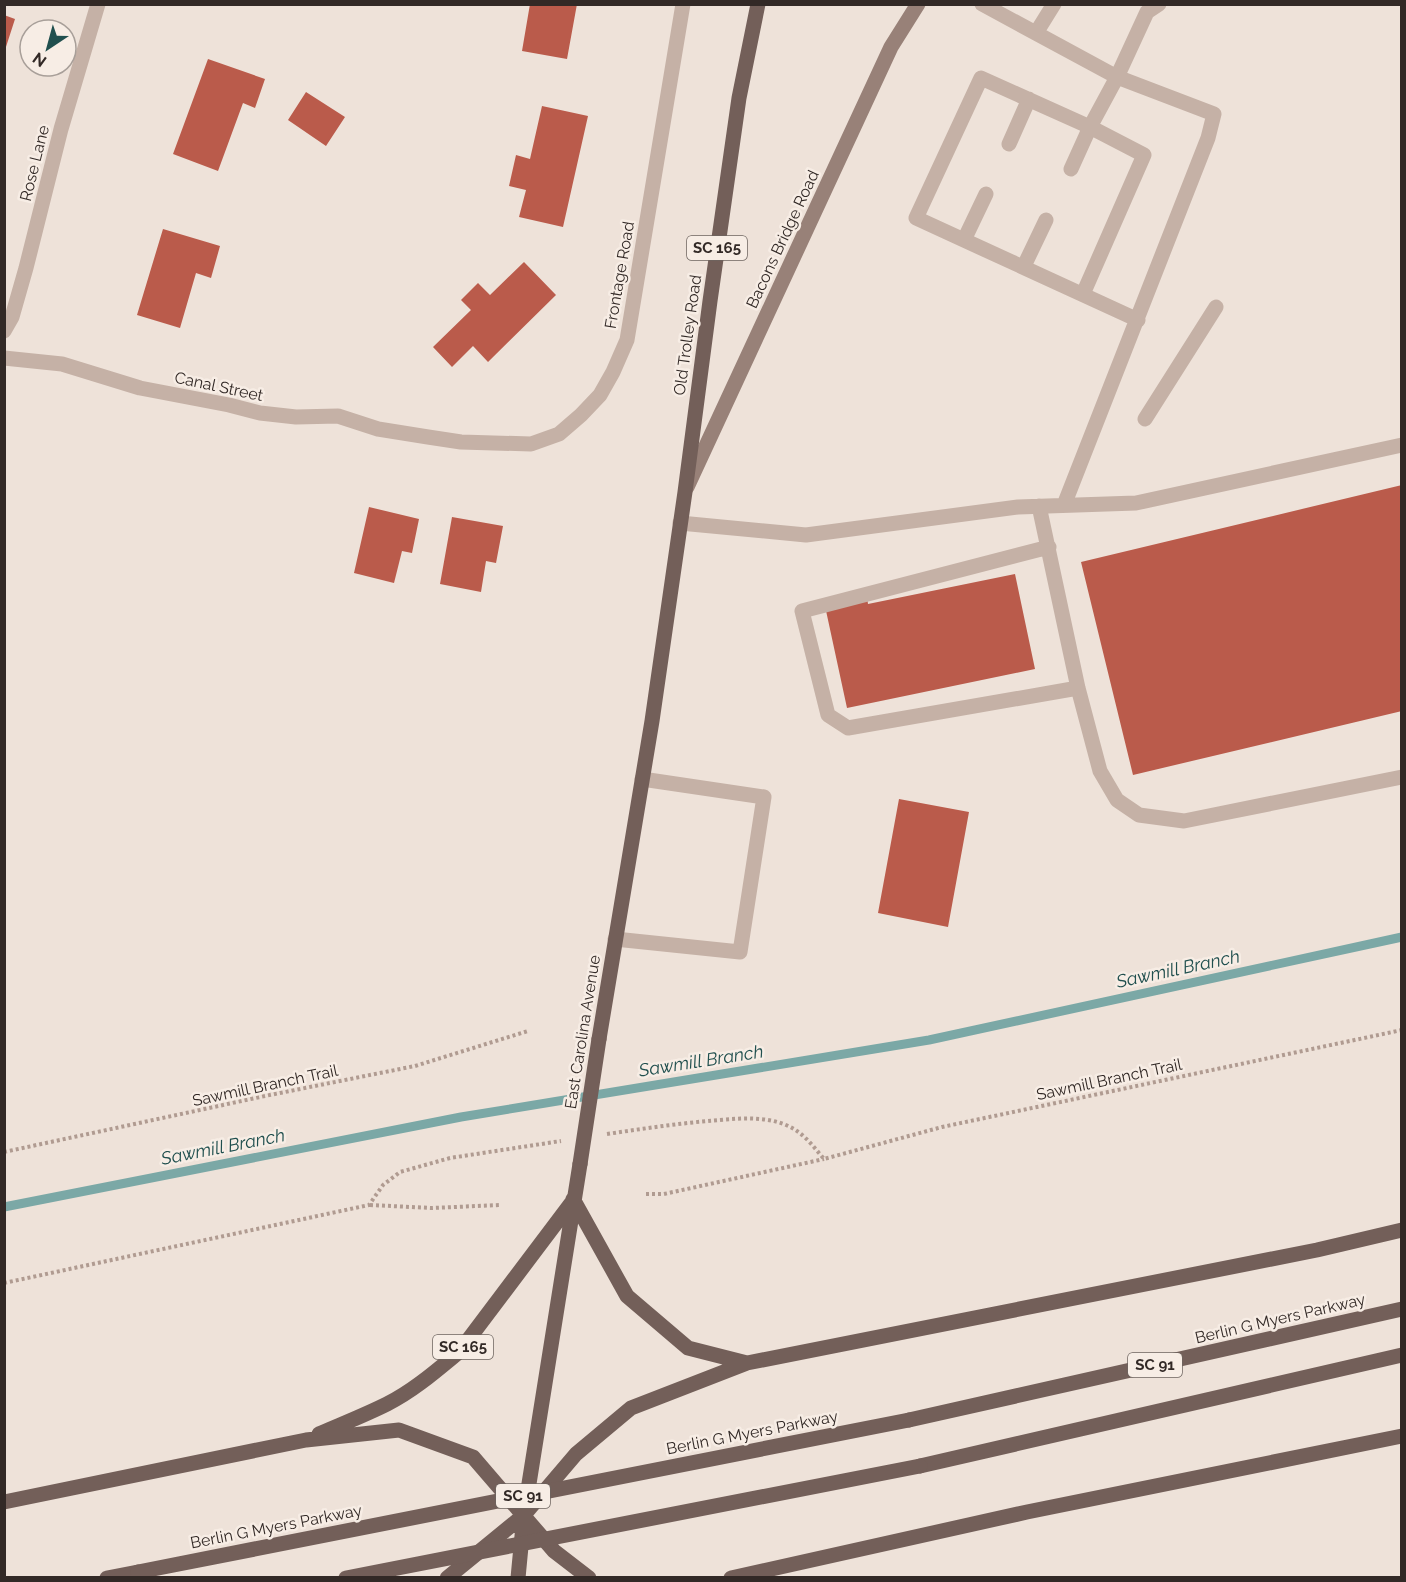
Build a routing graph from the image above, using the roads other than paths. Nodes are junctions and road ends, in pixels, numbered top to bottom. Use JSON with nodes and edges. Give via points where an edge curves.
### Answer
{"nodes":[{"id":1,"x":98,"y":4,"type":"edge"},
{"id":2,"x":683,"y":4,"type":"edge"},
{"id":3,"x":758,"y":4,"type":"edge"},
{"id":4,"x":918,"y":4,"type":"edge"},
{"id":5,"x":982,"y":4,"type":"edge"},
{"id":6,"x":1054,"y":4,"type":"edge"},
{"id":7,"x":1159,"y":4,"type":"edge"},
{"id":8,"x":1036,"y":33,"type":"junction"},
{"id":9,"x":1117,"y":77,"type":"junction"},
{"id":10,"x":1029,"y":99,"type":"junction"},
{"id":11,"x":1090,"y":128,"type":"junction"},
{"id":12,"x":1009,"y":144,"type":"dead end"},
{"id":13,"x":1071,"y":169,"type":"dead end"},
{"id":14,"x":986,"y":194,"type":"dead end"},
{"id":15,"x":1046,"y":220,"type":"dead end"},
{"id":16,"x":964,"y":240,"type":"junction"},
{"id":17,"x":1024,"y":267,"type":"junction"},
{"id":18,"x":1083,"y":294,"type":"junction"},
{"id":19,"x":1216,"y":307,"type":"dead end"},
{"id":20,"x":1138,"y":320,"type":"junction"},
{"id":21,"x":4,"y":331,"type":"edge"},
{"id":22,"x":4,"y":358,"type":"edge"},
{"id":23,"x":1145,"y":419,"type":"dead end"},
{"id":24,"x":428,"y":437,"type":"joint"},
{"id":25,"x":1401,"y":444,"type":"edge"},
{"id":26,"x":684,"y":492,"type":"junction"},
{"id":27,"x":1064,"y":505,"type":"junction"},
{"id":28,"x":1039,"y":506,"type":"junction"},
{"id":29,"x":680,"y":523,"type":"junction"},
{"id":30,"x":1049,"y":547,"type":"junction"},
{"id":31,"x":1078,"y":688,"type":"junction"},
{"id":32,"x":1401,"y":777,"type":"edge"},
{"id":33,"x":642,"y":779,"type":"junction"},
{"id":34,"x":615,"y":939,"type":"junction"},
{"id":35,"x":573,"y":1199,"type":"junction"},
{"id":36,"x":1401,"y":1230,"type":"edge"},
{"id":37,"x":1401,"y":1309,"type":"edge"},
{"id":38,"x":1401,"y":1355,"type":"edge"},
{"id":39,"x":747,"y":1363,"type":"junction"},
{"id":40,"x":1401,"y":1436,"type":"edge"},
{"id":41,"x":306,"y":1440,"type":"junction"},
{"id":42,"x":4,"y":1502,"type":"edge"},
{"id":43,"x":524,"y":1515,"type":"junction"},
{"id":44,"x":107,"y":1578,"type":"edge"},
{"id":45,"x":346,"y":1578,"type":"edge"},
{"id":46,"x":447,"y":1578,"type":"edge"},
{"id":47,"x":518,"y":1578,"type":"edge"},
{"id":48,"x":589,"y":1578,"type":"edge"},
{"id":49,"x":731,"y":1578,"type":"edge"}],
"edges":[{"from":1,"to":21,"type":"street","name":"Rose Lane","via":[[12,317]]},
{"from":2,"to":24,"type":"street","name":"Frontage Road","via":[[627,340],[600,395],[559,434],[531,444]]},
{"from":3,"to":26,"type":"main road","name":"Old Trolley Road","number":"SC 165","via":[[739,98]]},
{"from":4,"to":26,"type":"main road","name":"Bacons Bridge Road","via":[[891,47]]},
{"from":5,"to":8,"type":"street"},
{"from":6,"to":8,"type":"street"},
{"from":7,"to":9,"type":"street","via":[[1147,12]]},
{"from":8,"to":9,"type":"street"},
{"from":9,"to":11,"type":"street"},
{"from":9,"to":20,"type":"street","via":[[1214,114]]},
{"from":10,"to":11,"type":"street"},
{"from":10,"to":12,"type":"street"},
{"from":10,"to":16,"type":"street","via":[[981,78],[921,207],[916,218]]},
{"from":11,"to":13,"type":"street"},
{"from":11,"to":18,"type":"street","via":[[1144,155]]},
{"from":14,"to":16,"type":"street"},
{"from":15,"to":17,"type":"street"},
{"from":16,"to":17,"type":"street"},
{"from":17,"to":18,"type":"street"},
{"from":18,"to":20,"type":"street"},
{"from":19,"to":23,"type":"street"},
{"from":20,"to":27,"type":"street"},
{"from":22,"to":24,"type":"street","name":"Canal Street","via":[[62,364],[140,388],[260,413],[338,416],[378,429]]},
{"from":25,"to":27,"type":"street","via":[[1136,503]]},
{"from":26,"to":29,"type":"main road","name":"East Carolina Avenue"},
{"from":27,"to":28,"type":"street"},
{"from":28,"to":29,"type":"street","via":[[806,535]]},
{"from":28,"to":30,"type":"street"},
{"from":29,"to":33,"type":"main road","name":"East Carolina Avenue"},
{"from":30,"to":31,"type":"street"},
{"from":30,"to":31,"type":"street","via":[[802,611],[828,715],[848,728]]},
{"from":31,"to":32,"type":"street","via":[[1100,771],[1117,800],[1139,815],[1184,821]]},
{"from":33,"to":34,"type":"main road","name":"East Carolina Avenue"},
{"from":33,"to":34,"type":"street","via":[[764,797],[740,952]]},
{"from":34,"to":35,"type":"main road","name":"East Carolina Avenue","bridge":true},
{"from":35,"to":39,"type":"main road","via":[[627,1296],[688,1348]]},
{"from":35,"to":41,"type":"main road","number":"SC 165","via":[[459,1352],[388,1404]]},
{"from":35,"to":43,"type":"main road","name":"East Carolina Avenue"},
{"from":36,"to":39,"type":"main road"},
{"from":37,"to":44,"type":"main road","name":"Berlin G Myers Parkway","number":"SC 91","bridge":true,"via":[[909,1420]]},
{"from":38,"to":45,"type":"main road","bridge":true,"via":[[920,1466]]},
{"from":39,"to":43,"type":"main road","via":[[631,1408],[576,1454]]},
{"from":40,"to":49,"type":"main road","via":[[1027,1512]]},
{"from":41,"to":42,"type":"main road","number":"SC 165"},
{"from":41,"to":43,"type":"main road","via":[[399,1430],[473,1457]]},
{"from":43,"to":46,"type":"main road"},
{"from":43,"to":47,"type":"main road","name":"East Carolina Avenue"},
{"from":43,"to":48,"type":"main road","via":[[554,1551]]}]}
